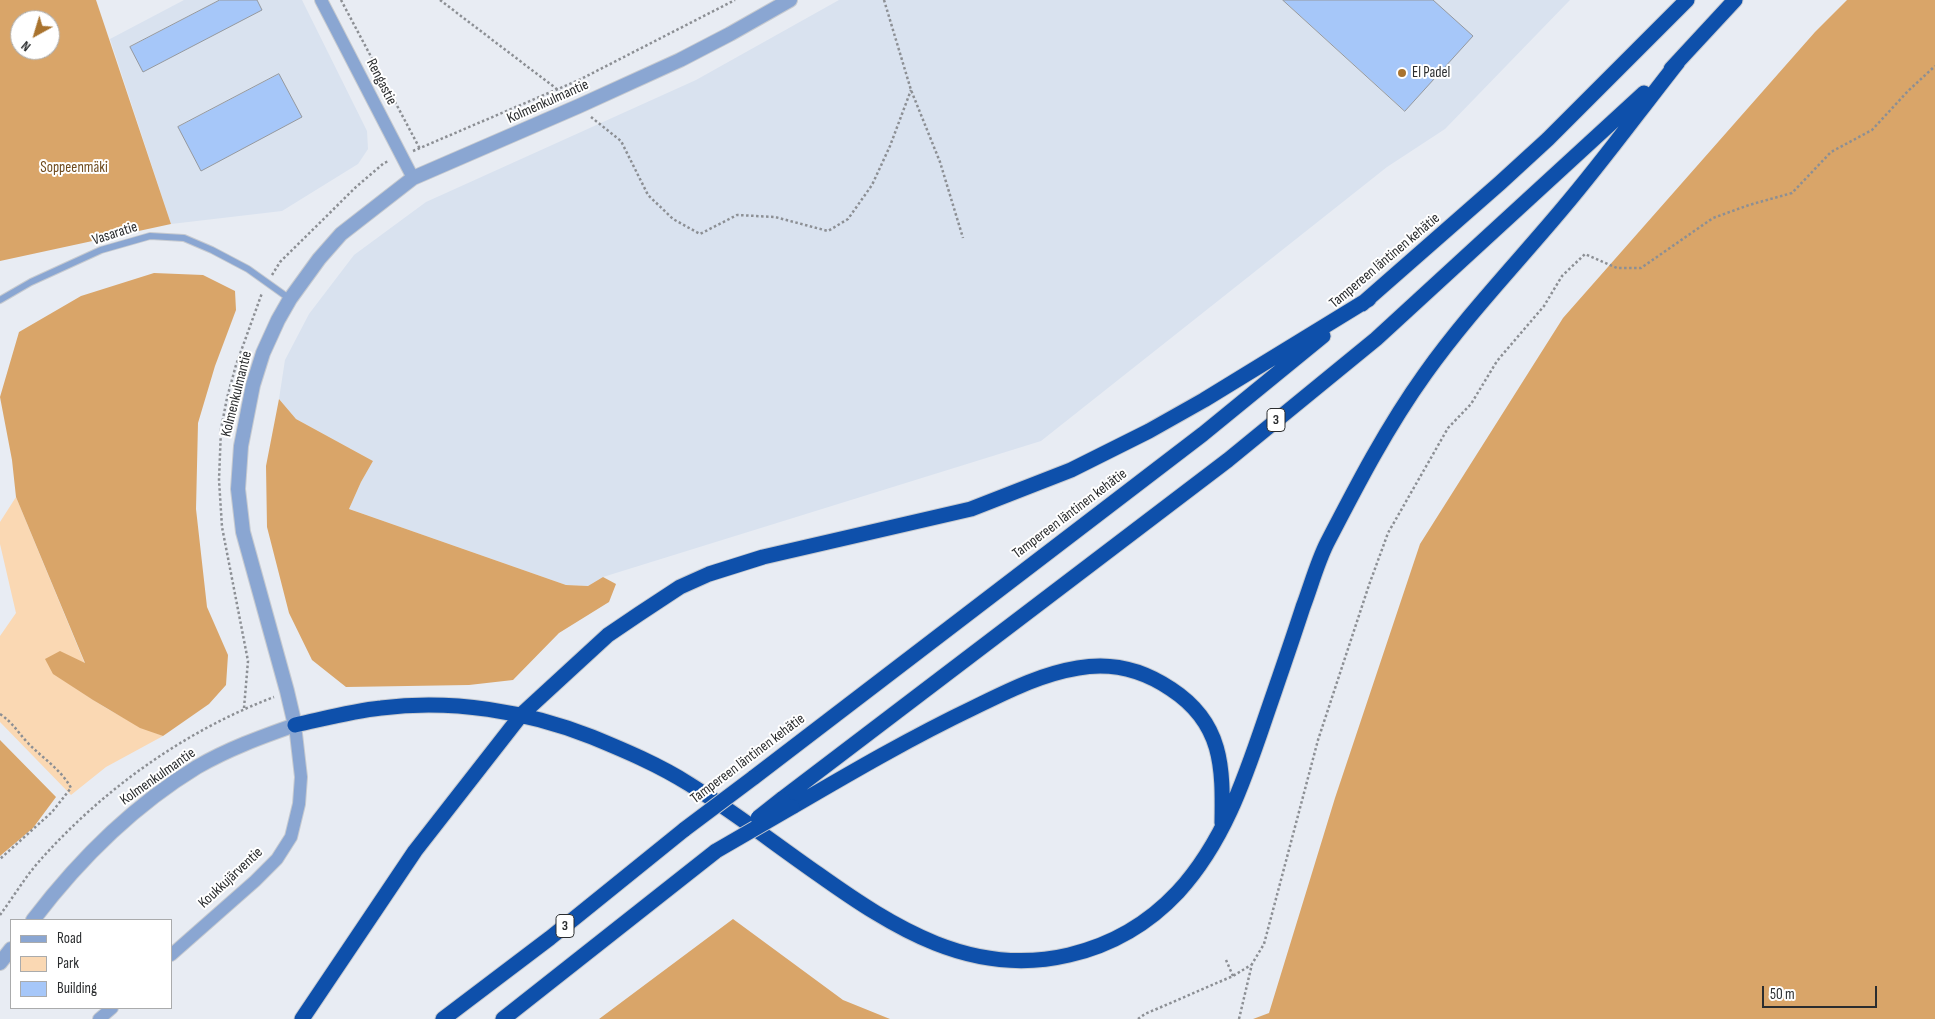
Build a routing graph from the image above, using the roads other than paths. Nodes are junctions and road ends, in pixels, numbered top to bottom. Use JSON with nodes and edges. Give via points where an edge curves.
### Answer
{"nodes":[{"id":1,"x":321,"y":0,"type":"edge"},
{"id":2,"x":790,"y":0,"type":"edge"},
{"id":3,"x":1687,"y":0,"type":"edge"},
{"id":4,"x":1736,"y":0,"type":"edge"},
{"id":5,"x":1678,"y":62,"type":"junction"},
{"id":6,"x":413,"y":178,"type":"junction"},
{"id":7,"x":1369,"y":298,"type":"junction"},
{"id":8,"x":290,"y":299,"type":"junction"},
{"id":9,"x":0,"y":300,"type":"edge"},
{"id":10,"x":522,"y":714,"type":"junction"},
{"id":11,"x":295,"y":725,"type":"junction"},
{"id":12,"x":787,"y":803,"type":"junction"},
{"id":13,"x":1222,"y":829,"type":"junction"},
{"id":14,"x":34,"y":919,"type":"edge"},
{"id":15,"x":10,"y":949,"type":"edge"},
{"id":16,"x":172,"y":954,"type":"edge"},
{"id":17,"x":0,"y":963,"type":"edge"},
{"id":18,"x":111,"y":1009,"type":"edge"},
{"id":19,"x":99,"y":1019,"type":"edge"},
{"id":20,"x":302,"y":1019,"type":"edge"},
{"id":21,"x":443,"y":1019,"type":"edge"},
{"id":22,"x":503,"y":1019,"type":"edge"}],
"edges":[{"from":1,"to":6,"type":"street","name":"Rengastie"},
{"from":2,"to":6,"type":"street","name":"Kolmenkulmantie","via":[[689,55]]},
{"from":3,"to":7,"type":"highway","name":"Tampereen läntinen kehätie","number":"3","via":[[1528,158]]},
{"from":4,"to":5,"type":"highway","number":"3"},
{"from":5,"to":12,"type":"highway","number":"3","via":[[1376,339],[1228,460]]},
{"from":5,"to":13,"type":"highway","via":[[1565,206],[1510,267],[1448,344],[1386,434],[1324,550],[1244,782]]},
{"from":6,"to":8,"type":"street","name":"Kolmenkulmantie","via":[[341,234]]},
{"from":7,"to":10,"type":"highway","via":[[1196,404],[1071,470],[971,509],[763,557],[680,587],[608,635]]},
{"from":7,"to":21,"type":"highway","name":"Tampereen läntinen kehätie","number":"3","bridge":true,"via":[[1203,434],[685,829]]},
{"from":8,"to":9,"type":"lane","name":"Vasaratie","via":[[212,250],[184,238],[150,236],[101,250]]},
{"from":8,"to":11,"type":"street","name":"Kolmenkulmantie","via":[[263,352],[253,385],[240,446],[238,489],[243,532]]},
{"from":10,"to":11,"type":"highway","via":[[419,705],[380,708]]},
{"from":10,"to":13,"type":"highway","via":[[587,735],[640,757],[688,784],[875,914],[932,943],[977,957],[1043,960],[1078,953],[1122,936],[1175,895],[1207,855]]},
{"from":10,"to":20,"type":"highway","via":[[415,851]]},
{"from":11,"to":14,"type":"street","name":"Kolmenkulmantie","via":[[244,744],[197,767],[150,799],[96,848]]},
{"from":11,"to":16,"type":"street","name":"Koukkujärventie","via":[[301,777],[291,837],[277,859],[255,881]]},
{"from":12,"to":13,"type":"highway","via":[[952,718],[1050,674],[1080,668],[1126,668],[1146,674],[1182,696],[1213,734],[1223,780]]},
{"from":12,"to":22,"type":"highway","number":"3","bridge":true,"via":[[716,851]]},
{"from":15,"to":17,"type":"street"},
{"from":18,"to":19,"type":"street"}]}
